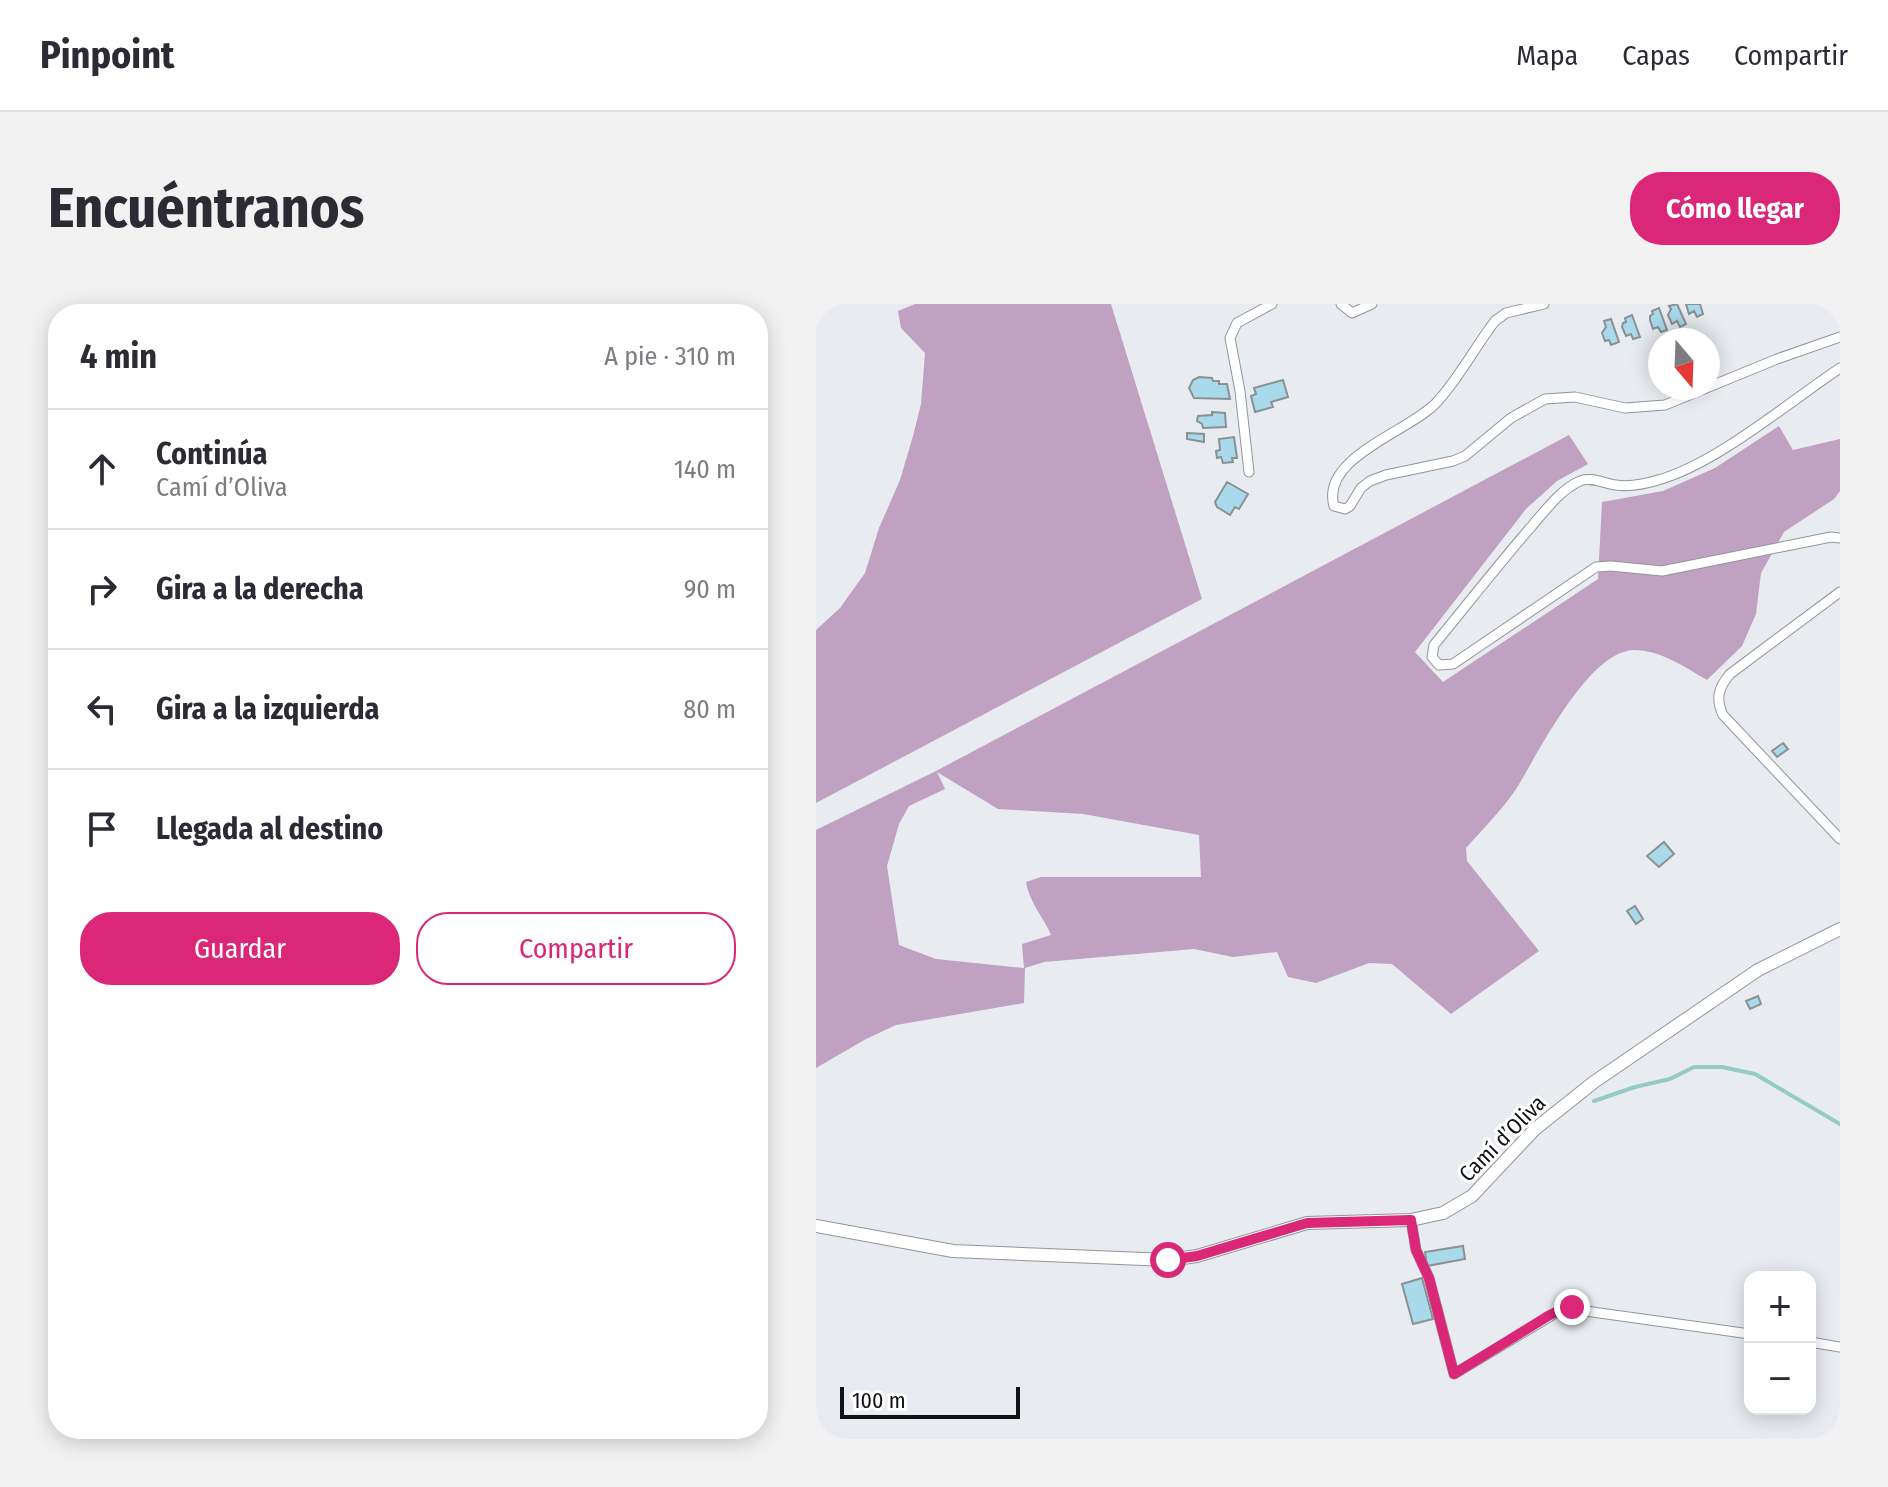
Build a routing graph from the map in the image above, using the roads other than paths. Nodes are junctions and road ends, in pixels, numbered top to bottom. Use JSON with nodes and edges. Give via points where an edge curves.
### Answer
{"nodes":[{"id":1,"x":1272,"y":304,"type":"edge"},
{"id":2,"x":1341,"y":304,"type":"edge"},
{"id":3,"x":1372,"y":304,"type":"edge"},
{"id":4,"x":1544,"y":304,"type":"edge"},
{"id":5,"x":1840,"y":337,"type":"edge"},
{"id":6,"x":1840,"y":368,"type":"edge"},
{"id":7,"x":1249,"y":472,"type":"dead end"},
{"id":8,"x":1840,"y":538,"type":"edge"},
{"id":9,"x":1840,"y":592,"type":"edge"},
{"id":10,"x":1840,"y":839,"type":"edge"},
{"id":11,"x":1840,"y":929,"type":"edge"},
{"id":12,"x":1411,"y":1220,"type":"junction"},
{"id":13,"x":816,"y":1226,"type":"edge"},
{"id":14,"x":1744,"y":1333,"type":"edge"},
{"id":15,"x":1816,"y":1343,"type":"edge"},
{"id":16,"x":1840,"y":1347,"type":"edge"}],
"edges":[{"from":1,"to":7,"type":"street","via":[[1237,323],[1230,338]]},
{"from":2,"to":3,"type":"street","via":[[1352,313]]},
{"from":4,"to":5,"type":"street","via":[[1495,321],[1437,403],[1354,457],[1339,476],[1334,506],[1345,509],[1361,488],[1386,475],[1465,456],[1511,418],[1545,399],[1575,397],[1625,408],[1665,405]]},
{"from":6,"to":8,"type":"street","via":[[1677,473],[1634,485],[1579,481],[1518,542],[1434,645],[1432,657],[1439,665],[1453,664],[1596,567],[1662,571]]},
{"from":9,"to":10,"type":"street","via":[[1730,674],[1718,698],[1723,715]]},
{"from":11,"to":12,"type":"street","name":"Camí d’Oliva","via":[[1748,976],[1585,1088],[1535,1129],[1472,1196],[1443,1213]]},
{"from":12,"to":13,"type":"street","name":"Camí d’Oliva","via":[[1307,1223],[1168,1260],[953,1251]]},
{"from":12,"to":14,"type":"street","via":[[1454,1374],[1564,1308]]},
{"from":15,"to":16,"type":"street"}]}
